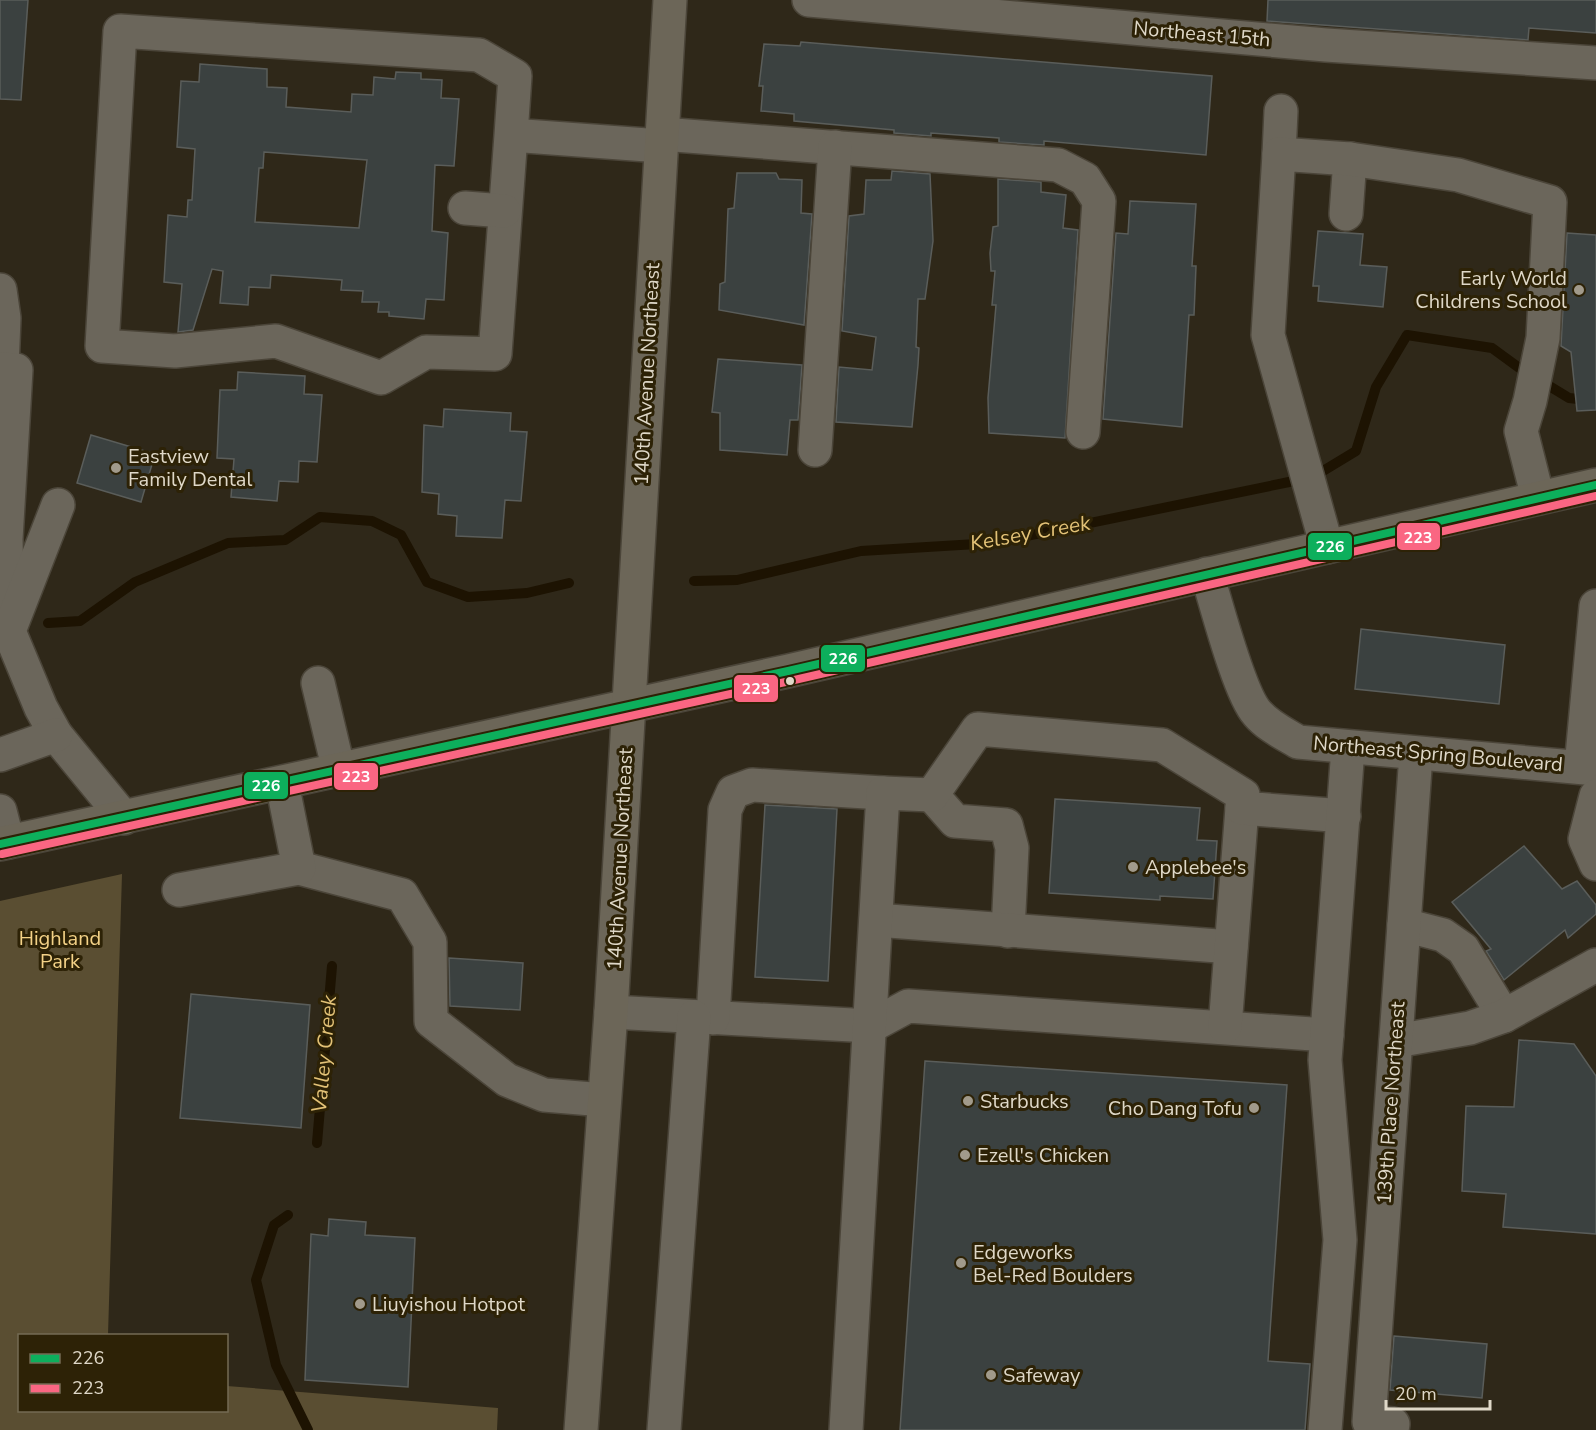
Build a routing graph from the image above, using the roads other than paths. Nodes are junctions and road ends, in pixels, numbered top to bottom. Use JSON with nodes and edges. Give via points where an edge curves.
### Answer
{"nodes":[{"id":1,"x":670,"y":0,"type":"edge"},
{"id":2,"x":808,"y":0,"type":"edge"},
{"id":3,"x":1596,"y":63,"type":"edge"},
{"id":4,"x":1281,"y":111,"type":"dead end"},
{"id":5,"x":511,"y":135,"type":"junction"},
{"id":6,"x":661,"y":140,"type":"junction"},
{"id":7,"x":834,"y":147,"type":"junction"},
{"id":8,"x":1279,"y":154,"type":"junction"},
{"id":9,"x":1350,"y":159,"type":"junction"},
{"id":10,"x":465,"y":208,"type":"dead end"},
{"id":11,"x":504,"y":211,"type":"junction"},
{"id":12,"x":1347,"y":214,"type":"dead end"},
{"id":13,"x":0,"y":290,"type":"edge"},
{"id":14,"x":1,"y":369,"type":"edge"},
{"id":15,"x":1083,"y":432,"type":"dead end"},
{"id":16,"x":815,"y":450,"type":"dead end"},
{"id":17,"x":1596,"y":485,"type":"edge"},
{"id":18,"x":1538,"y":498,"type":"junction"},
{"id":19,"x":58,"y":505,"type":"dead end"},
{"id":20,"x":1328,"y":547,"type":"junction"},
{"id":21,"x":1207,"y":574,"type":"junction"},
{"id":22,"x":1596,"y":606,"type":"edge"},
{"id":23,"x":9,"y":631,"type":"junction"},
{"id":24,"x":318,"y":683,"type":"dead end"},
{"id":25,"x":628,"y":707,"type":"junction"},
{"id":26,"x":56,"y":735,"type":"junction"},
{"id":27,"x":1348,"y":748,"type":"junction"},
{"id":28,"x":0,"y":754,"type":"edge"},
{"id":29,"x":1416,"y":754,"type":"junction"},
{"id":30,"x":339,"y":771,"type":"junction"},
{"id":31,"x":1591,"y":777,"type":"edge"},
{"id":32,"x":282,"y":783,"type":"junction"},
{"id":33,"x":883,"y":793,"type":"junction"},
{"id":34,"x":932,"y":795,"type":"junction"},
{"id":35,"x":1242,"y":808,"type":"junction"},
{"id":36,"x":0,"y":811,"type":"edge"},
{"id":37,"x":1344,"y":816,"type":"junction"},
{"id":38,"x":124,"y":818,"type":"junction"},
{"id":39,"x":4,"y":843,"type":"edge"},
{"id":40,"x":1596,"y":864,"type":"edge"},
{"id":41,"x":299,"y":868,"type":"junction"},
{"id":42,"x":179,"y":890,"type":"dead end"},
{"id":43,"x":876,"y":920,"type":"junction"},
{"id":44,"x":1404,"y":925,"type":"junction"},
{"id":45,"x":1008,"y":931,"type":"junction"},
{"id":46,"x":1231,"y":947,"type":"junction"},
{"id":47,"x":1596,"y":965,"type":"edge"},
{"id":48,"x":611,"y":1012,"type":"junction"},
{"id":49,"x":1504,"y":1016,"type":"junction"},
{"id":50,"x":704,"y":1017,"type":"junction"},
{"id":51,"x":871,"y":1026,"type":"junction"},
{"id":52,"x":1225,"y":1027,"type":"junction"},
{"id":53,"x":1327,"y":1035,"type":"junction"},
{"id":54,"x":1396,"y":1041,"type":"junction"},
{"id":55,"x":604,"y":1100,"type":"junction"},
{"id":56,"x":581,"y":1430,"type":"edge"},
{"id":57,"x":664,"y":1430,"type":"edge"},
{"id":58,"x":846,"y":1430,"type":"edge"},
{"id":59,"x":1325,"y":1430,"type":"edge"},
{"id":60,"x":1392,"y":1430,"type":"edge"}],
"edges":[{"from":1,"to":6,"type":"main road","name":"140th Avenue Northeast"},
{"from":2,"to":3,"type":"street","name":"Northeast 15th","via":[[1326,45]]},
{"from":4,"to":8,"type":"street"},
{"from":5,"to":6,"type":"street"},
{"from":5,"to":11,"type":"street"},
{"from":5,"to":11,"type":"street","via":[[514,76],[479,55],[120,31],[102,346],[175,351],[276,341],[390,387],[426,352],[495,354]]},
{"from":6,"to":7,"type":"street"},
{"from":6,"to":25,"type":"main road","name":"140th Avenue Northeast"},
{"from":7,"to":15,"type":"street","via":[[1058,165],[1085,179],[1099,201]]},
{"from":7,"to":16,"type":"street"},
{"from":8,"to":9,"type":"street"},
{"from":8,"to":20,"type":"street","via":[[1268,335]]},
{"from":9,"to":12,"type":"street"},
{"from":9,"to":18,"type":"street","via":[[1458,175],[1550,202],[1543,338],[1521,431]]},
{"from":10,"to":11,"type":"street"},
{"from":13,"to":14,"type":"street","via":[[4,318]]},
{"from":14,"to":23,"type":"street","via":[[16,370],[6,539]]},
{"from":17,"to":18,"type":"main road"},
{"from":18,"to":20,"type":"main road"},
{"from":19,"to":23,"type":"street"},
{"from":20,"to":21,"type":"main road"},
{"from":21,"to":25,"type":"main road"},
{"from":21,"to":27,"type":"street","name":"Northeast Spring Boulevard","via":[[1255,711],[1272,727],[1298,742]]},
{"from":22,"to":31,"type":"street"},
{"from":23,"to":26,"type":"street"},
{"from":24,"to":30,"type":"street"},
{"from":25,"to":30,"type":"main road"},
{"from":25,"to":48,"type":"main road","name":"140th Avenue Northeast"},
{"from":26,"to":28,"type":"street"},
{"from":26,"to":38,"type":"street"},
{"from":27,"to":29,"type":"street","name":"Northeast Spring Boulevard"},
{"from":27,"to":37,"type":"street"},
{"from":29,"to":31,"type":"street","name":"Northeast Spring Boulevard"},
{"from":29,"to":44,"type":"street","name":"139th Place Northeast"},
{"from":30,"to":32,"type":"main road"},
{"from":31,"to":40,"type":"street","via":[[1585,839]]},
{"from":32,"to":38,"type":"main road"},
{"from":32,"to":41,"type":"street"},
{"from":33,"to":34,"type":"street"},
{"from":33,"to":43,"type":"street"},
{"from":33,"to":50,"type":"street","via":[[752,785],[733,792],[725,810]]},
{"from":34,"to":35,"type":"street","via":[[978,729],[1162,745],[1243,795]]},
{"from":34,"to":45,"type":"street","via":[[955,821],[1006,825],[1012,848]]},
{"from":35,"to":37,"type":"street"},
{"from":35,"to":46,"type":"street"},
{"from":36,"to":39,"type":"street"},
{"from":37,"to":53,"type":"street"},
{"from":38,"to":39,"type":"main road"},
{"from":41,"to":42,"type":"street"},
{"from":41,"to":55,"type":"street","via":[[402,895],[430,942],[431,1021],[499,1074],[544,1095]]},
{"from":43,"to":45,"type":"street"},
{"from":43,"to":51,"type":"street"},
{"from":44,"to":49,"type":"street","via":[[1443,935],[1463,949]]},
{"from":44,"to":54,"type":"street","name":"139th Place Northeast"},
{"from":45,"to":46,"type":"street"},
{"from":46,"to":52,"type":"street"},
{"from":47,"to":49,"type":"street"},
{"from":48,"to":50,"type":"street"},
{"from":48,"to":55,"type":"main road","name":"140th Avenue Northeast"},
{"from":49,"to":54,"type":"street","via":[[1470,1028]]},
{"from":50,"to":51,"type":"street"},
{"from":50,"to":57,"type":"street"},
{"from":51,"to":52,"type":"street","via":[[908,1006]]},
{"from":51,"to":58,"type":"street"},
{"from":52,"to":53,"type":"street"},
{"from":53,"to":59,"type":"street","via":[[1325,1060],[1340,1240]]},
{"from":54,"to":60,"type":"street","name":"139th Place Northeast","via":[[1369,1422],[1393,1424]]},
{"from":55,"to":56,"type":"main road","name":"140th Avenue Northeast"}]}
